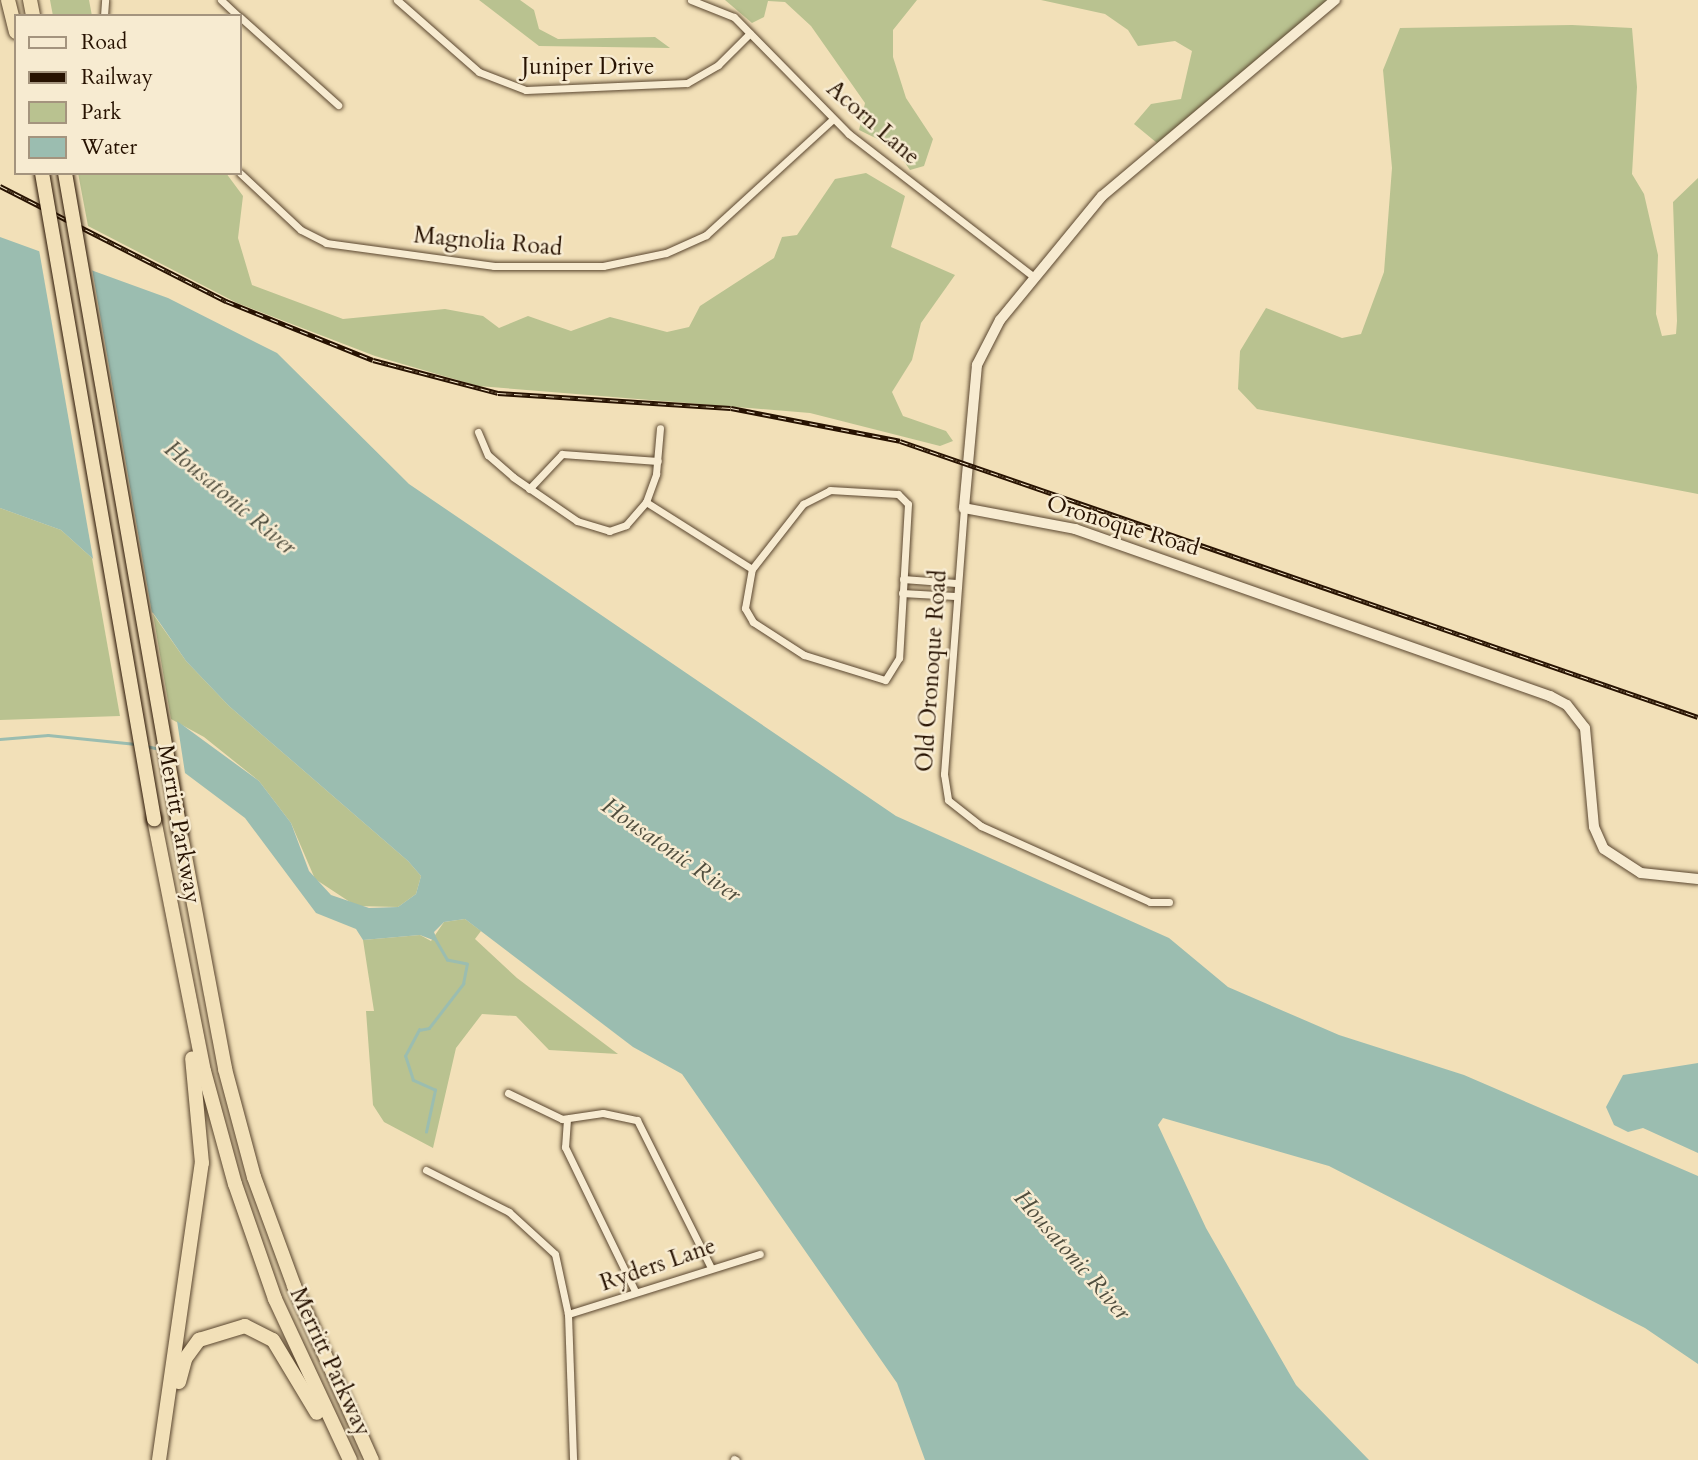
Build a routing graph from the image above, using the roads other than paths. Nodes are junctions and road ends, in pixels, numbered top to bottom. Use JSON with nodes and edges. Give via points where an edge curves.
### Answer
{"nodes":[{"id":1,"x":8,"y":0,"type":"edge"},
{"id":2,"x":220,"y":0,"type":"edge"},
{"id":3,"x":397,"y":0,"type":"edge"},
{"id":4,"x":691,"y":0,"type":"edge"},
{"id":5,"x":1335,"y":0,"type":"edge"},
{"id":6,"x":237,"y":14,"type":"edge"},
{"id":7,"x":242,"y":19,"type":"edge"},
{"id":8,"x":14,"y":24,"type":"edge"},
{"id":9,"x":750,"y":33,"type":"junction"},
{"id":10,"x":338,"y":105,"type":"dead end"},
{"id":11,"x":834,"y":119,"type":"junction"},
{"id":12,"x":42,"y":175,"type":"edge"},
{"id":13,"x":65,"y":175,"type":"edge"},
{"id":14,"x":242,"y":175,"type":"edge"},
{"id":15,"x":1034,"y":276,"type":"junction"},
{"id":16,"x":660,"y":428,"type":"dead end"},
{"id":17,"x":478,"y":432,"type":"dead end"},
{"id":18,"x":658,"y":461,"type":"junction"},
{"id":19,"x":529,"y":489,"type":"junction"},
{"id":20,"x":646,"y":502,"type":"junction"},
{"id":21,"x":964,"y":508,"type":"junction"},
{"id":22,"x":752,"y":569,"type":"junction"},
{"id":23,"x":903,"y":579,"type":"junction"},
{"id":24,"x":956,"y":583,"type":"junction"},
{"id":25,"x":902,"y":593,"type":"junction"},
{"id":26,"x":956,"y":596,"type":"junction"},
{"id":27,"x":1698,"y":879,"type":"edge"},
{"id":28,"x":1169,"y":902,"type":"dead end"},
{"id":29,"x":183,"y":974,"type":"junction"},
{"id":30,"x":508,"y":1093,"type":"dead end"},
{"id":31,"x":567,"y":1119,"type":"junction"},
{"id":32,"x":426,"y":1170,"type":"dead end"},
{"id":33,"x":760,"y":1254,"type":"dead end"},
{"id":34,"x":710,"y":1266,"type":"junction"},
{"id":35,"x":635,"y":1292,"type":"junction"},
{"id":36,"x":568,"y":1314,"type":"junction"},
{"id":37,"x":159,"y":1460,"type":"edge"},
{"id":38,"x":169,"y":1460,"type":"edge"},
{"id":39,"x":348,"y":1460,"type":"edge"},
{"id":40,"x":372,"y":1460,"type":"edge"},
{"id":41,"x":573,"y":1460,"type":"edge"}],
"edges":[{"from":1,"to":8,"type":"highway"},
{"from":2,"to":6,"type":"street"},
{"from":3,"to":9,"type":"street","name":"Juniper Drive","via":[[479,72],[526,90],[687,83],[718,65]]},
{"from":4,"to":9,"type":"street","name":"Acorn Lane","via":[[725,11]]},
{"from":5,"to":15,"type":"street","via":[[1120,179]]},
{"from":7,"to":10,"type":"street"},
{"from":9,"to":11,"type":"street","name":"Acorn Lane"},
{"from":11,"to":14,"type":"street","name":"Magnolia Road","via":[[706,235],[658,256],[603,266],[502,266],[326,243],[301,230]]},
{"from":11,"to":15,"type":"street","name":"Acorn Lane"},
{"from":12,"to":29,"type":"highway","name":"Merritt Parkway","bridge":true},
{"from":13,"to":40,"type":"highway","name":"Merritt Parkway","bridge":true,"via":[[225,1069],[254,1177],[294,1286]]},
{"from":15,"to":21,"type":"street","via":[[981,350]]},
{"from":16,"to":18,"type":"street"},
{"from":17,"to":19,"type":"street","via":[[488,455]]},
{"from":18,"to":19,"type":"street","via":[[562,454]]},
{"from":18,"to":20,"type":"street"},
{"from":19,"to":20,"type":"street","via":[[577,521],[609,531],[625,525]]},
{"from":20,"to":22,"type":"street"},
{"from":21,"to":24,"type":"street","name":"Old Oronoque Road"},
{"from":21,"to":27,"type":"street","name":"Oronoque Road","via":[[1075,530],[1550,696],[1567,705],[1585,729],[1594,827],[1604,849],[1641,873]]},
{"from":22,"to":23,"type":"street","via":[[803,504],[837,489],[905,498]]},
{"from":22,"to":25,"type":"street","via":[[743,597],[753,622],[804,655],[873,681],[888,678],[897,668]]},
{"from":23,"to":24,"type":"street"},
{"from":23,"to":25,"type":"street"},
{"from":24,"to":26,"type":"street","name":"Old Oronoque Road"},
{"from":25,"to":26,"type":"street"},
{"from":26,"to":28,"type":"street","name":"Old Oronoque Road","via":[[943,785],[953,808],[1135,896]]},
{"from":29,"to":37,"type":"highway","via":[[202,1163]]},
{"from":29,"to":39,"type":"highway","name":"Merritt Parkway","via":[[251,1234],[311,1385]]},
{"from":30,"to":31,"type":"street"},
{"from":31,"to":34,"type":"street","via":[[603,1113],[637,1120]]},
{"from":31,"to":35,"type":"street","via":[[565,1147]]},
{"from":32,"to":36,"type":"street","name":"Ryders Lane","via":[[509,1212],[546,1242],[563,1274]]},
{"from":33,"to":34,"type":"street","name":"Ryders Lane"},
{"from":34,"to":35,"type":"street","name":"Ryders Lane"},
{"from":35,"to":36,"type":"street","name":"Ryders Lane"},
{"from":36,"to":41,"type":"street","name":"Ryders Lane"},
{"from":38,"to":39,"type":"highway","via":[[184,1359],[208,1335],[245,1326],[273,1340]]}]}
